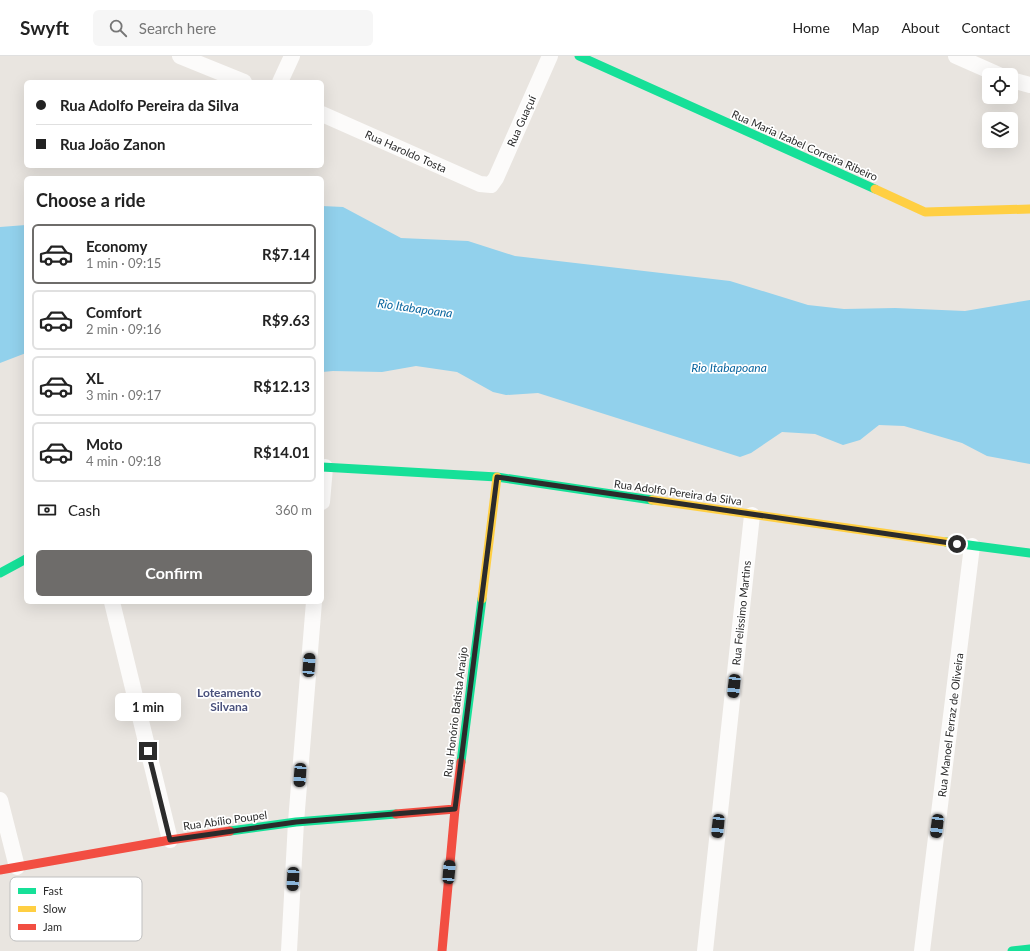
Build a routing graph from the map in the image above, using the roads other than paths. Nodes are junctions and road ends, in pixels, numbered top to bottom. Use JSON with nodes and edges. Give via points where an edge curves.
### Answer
{"nodes":[{"id":1,"x":180,"y":56,"type":"edge"},
{"id":2,"x":292,"y":56,"type":"edge"},
{"id":3,"x":550,"y":56,"type":"edge"},
{"id":4,"x":579,"y":56,"type":"edge"},
{"id":5,"x":956,"y":56,"type":"edge"},
{"id":6,"x":983,"y":68,"type":"edge"},
{"id":7,"x":239,"y":80,"type":"edge"},
{"id":8,"x":281,"y":80,"type":"edge"},
{"id":9,"x":1018,"y":82,"type":"edge"},
{"id":10,"x":1030,"y":85,"type":"edge"},
{"id":11,"x":324,"y":115,"type":"edge"},
{"id":12,"x":491,"y":185,"type":"joint"},
{"id":13,"x":1030,"y":209,"type":"edge"},
{"id":14,"x":324,"y":467,"type":"edge"},
{"id":15,"x":497,"y":477,"type":"junction"},
{"id":16,"x":752,"y":515,"type":"junction"},
{"id":17,"x":972,"y":546,"type":"junction"},
{"id":18,"x":1030,"y":552,"type":"edge"},
{"id":19,"x":24,"y":560,"type":"edge"},
{"id":20,"x":0,"y":573,"type":"edge"},
{"id":21,"x":112,"y":604,"type":"edge"},
{"id":22,"x":314,"y":604,"type":"edge"},
{"id":23,"x":0,"y":800,"type":"edge"},
{"id":24,"x":455,"y":809,"type":"junction"},
{"id":25,"x":296,"y":822,"type":"junction"},
{"id":26,"x":170,"y":840,"type":"junction"},
{"id":27,"x":17,"y":867,"type":"junction"},
{"id":28,"x":0,"y":870,"type":"edge"},
{"id":29,"x":1030,"y":949,"type":"edge"},
{"id":30,"x":289,"y":951,"type":"edge"},
{"id":31,"x":442,"y":951,"type":"edge"},
{"id":32,"x":705,"y":951,"type":"edge"},
{"id":33,"x":922,"y":951,"type":"edge"},
{"id":34,"x":1012,"y":951,"type":"edge"}],
"edges":[{"from":1,"to":7,"type":"street"},
{"from":2,"to":8,"type":"street"},
{"from":3,"to":12,"type":"street","name":"Rua Guaçuí"},
{"from":4,"to":13,"type":"street","name":"Rua Maria Izabel Correira Ribeiro","via":[[925,212]]},
{"from":5,"to":6,"type":"street"},
{"from":9,"to":10,"type":"street"},
{"from":11,"to":12,"type":"street","name":"Rua Haroldo Tosta","via":[[480,184]]},
{"from":14,"to":15,"type":"street","name":"Rua Adolfo Pereira da Silva"},
{"from":15,"to":16,"type":"street","name":"Rua Adolfo Pereira da Silva"},
{"from":15,"to":24,"type":"street","name":"Rua Honório Batista Araújo"},
{"from":16,"to":17,"type":"street","name":"Rua Adolfo Pereira da Silva"},
{"from":16,"to":32,"type":"street","name":"Rua Felissimo Martins"},
{"from":17,"to":18,"type":"street","name":"Rua Adolfo Pereira da Silva"},
{"from":17,"to":33,"type":"street","name":"Rua Manoel Ferraz de Oliveira"},
{"from":19,"to":20,"type":"street"},
{"from":21,"to":26,"type":"street"},
{"from":22,"to":25,"type":"street"},
{"from":23,"to":27,"type":"street"},
{"from":24,"to":25,"type":"street","name":"Rua Abílio Poupel"},
{"from":24,"to":31,"type":"street","name":"Rua Honório Batista Araújo"},
{"from":25,"to":26,"type":"street","name":"Rua Abílio Poupel"},
{"from":25,"to":30,"type":"street"},
{"from":26,"to":27,"type":"street","name":"Rua Abílio Poupel"},
{"from":27,"to":28,"type":"street","name":"Rua Abílio Poupel"},
{"from":29,"to":34,"type":"street"}]}
